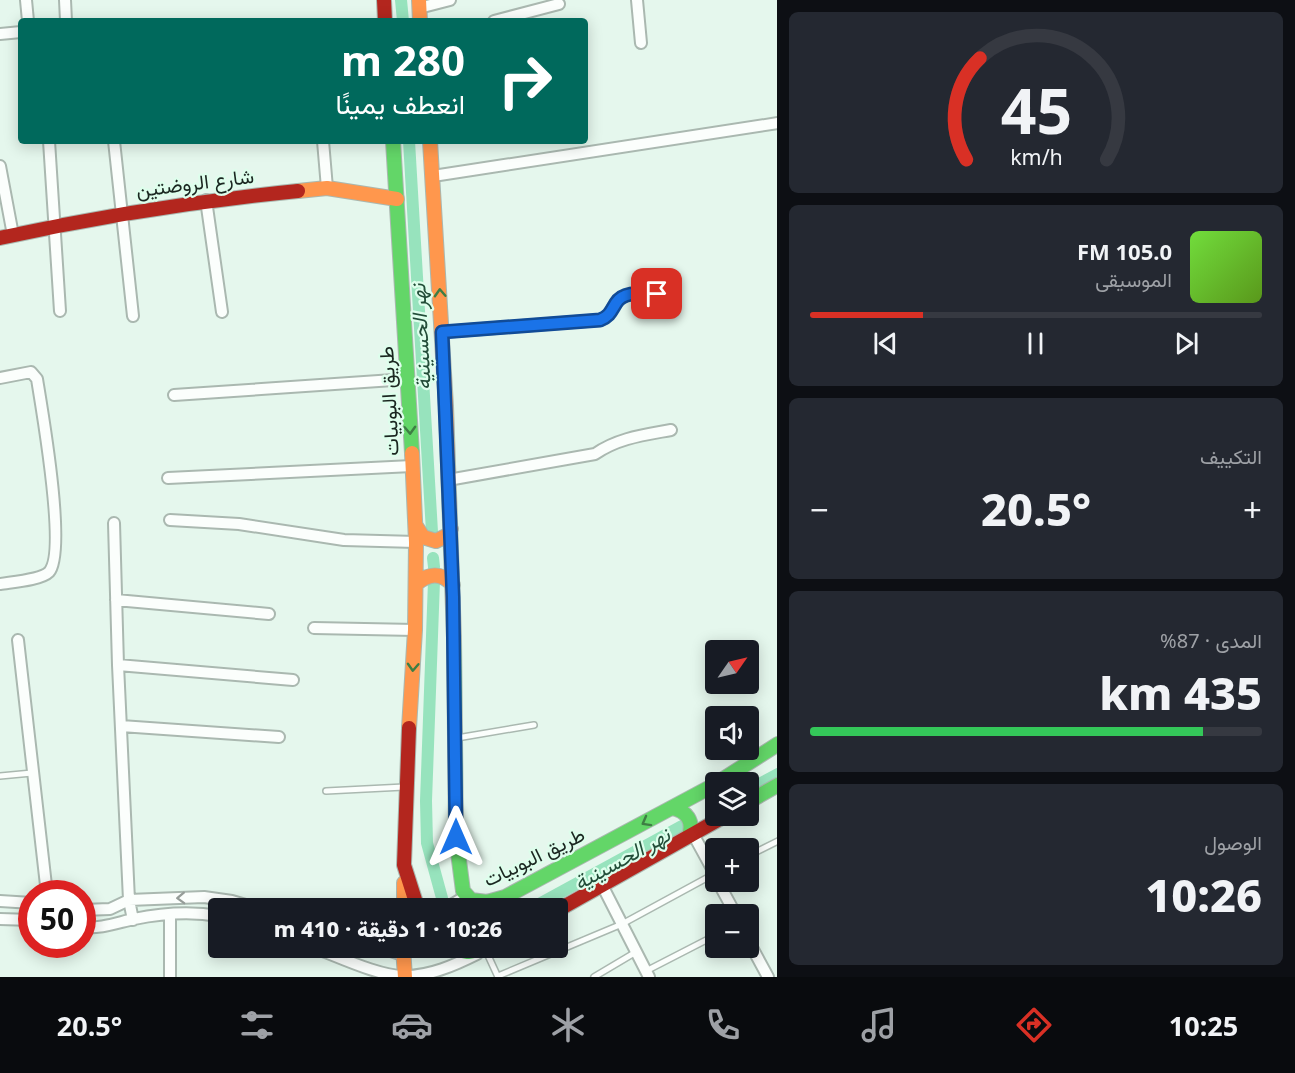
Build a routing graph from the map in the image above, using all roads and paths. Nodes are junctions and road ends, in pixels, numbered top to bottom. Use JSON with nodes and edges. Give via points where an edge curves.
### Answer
{"nodes":[{"id":1,"x":26,"y":0,"type":"edge"},
{"id":2,"x":65,"y":0,"type":"edge"},
{"id":3,"x":384,"y":0,"type":"edge"},
{"id":4,"x":450,"y":0,"type":"edge"},
{"id":5,"x":637,"y":0,"type":"edge"},
{"id":6,"x":559,"y":4,"type":"dead end"},
{"id":7,"x":419,"y":10,"type":"edge"},
{"id":8,"x":28,"y":18,"type":"edge"},
{"id":9,"x":66,"y":18,"type":"edge"},
{"id":10,"x":385,"y":18,"type":"edge"},
{"id":11,"x":505,"y":18,"type":"edge"},
{"id":12,"x":18,"y":32,"type":"edge"},
{"id":13,"x":0,"y":34,"type":"edge"},
{"id":14,"x":641,"y":43,"type":"dead end"},
{"id":15,"x":777,"y":123,"type":"edge"},
{"id":16,"x":49,"y":144,"type":"edge"},
{"id":17,"x":114,"y":144,"type":"edge"},
{"id":18,"x":323,"y":144,"type":"edge"},
{"id":19,"x":393,"y":144,"type":"edge"},
{"id":20,"x":430,"y":144,"type":"edge"},
{"id":21,"x":0,"y":166,"type":"edge"},
{"id":22,"x":433,"y":176,"type":"junction"},
{"id":23,"x":327,"y":188,"type":"junction"},
{"id":24,"x":397,"y":199,"type":"junction"},
{"id":25,"x":206,"y":200,"type":"junction"},
{"id":26,"x":122,"y":213,"type":"junction"},
{"id":27,"x":55,"y":225,"type":"junction"},
{"id":28,"x":7,"y":236,"type":"edge"},
{"id":29,"x":674,"y":293,"type":"dead end"},
{"id":30,"x":60,"y":311,"type":"dead end"},
{"id":31,"x":222,"y":312,"type":"dead end"},
{"id":32,"x":133,"y":316,"type":"dead end"},
{"id":33,"x":442,"y":332,"type":"junction"},
{"id":34,"x":0,"y":378,"type":"edge"},
{"id":35,"x":408,"y":379,"type":"junction"},
{"id":36,"x":174,"y":395,"type":"dead end"},
{"id":37,"x":671,"y":430,"type":"dead end"},
{"id":38,"x":411,"y":466,"type":"junction"},
{"id":39,"x":168,"y":478,"type":"dead end"},
{"id":40,"x":448,"y":480,"type":"junction"},
{"id":41,"x":170,"y":520,"type":"dead end"},
{"id":42,"x":114,"y":522,"type":"dead end"},
{"id":43,"x":416,"y":526,"type":"junction"},
{"id":44,"x":451,"y":529,"type":"junction"},
{"id":45,"x":416,"y":542,"type":"junction"},
{"id":46,"x":0,"y":584,"type":"edge"},
{"id":47,"x":416,"y":584,"type":"junction"},
{"id":48,"x":453,"y":585,"type":"junction"},
{"id":49,"x":116,"y":600,"type":"junction"},
{"id":50,"x":269,"y":614,"type":"dead end"},
{"id":51,"x":314,"y":628,"type":"dead end"},
{"id":52,"x":415,"y":630,"type":"junction"},
{"id":53,"x":18,"y":640,"type":"dead end"},
{"id":54,"x":118,"y":665,"type":"junction"},
{"id":55,"x":293,"y":680,"type":"dead end"},
{"id":56,"x":534,"y":725,"type":"dead end"},
{"id":57,"x":121,"y":726,"type":"junction"},
{"id":58,"x":279,"y":737,"type":"dead end"},
{"id":59,"x":456,"y":738,"type":"junction"},
{"id":60,"x":777,"y":744,"type":"edge"},
{"id":61,"x":734,"y":772,"type":"edge"},
{"id":62,"x":32,"y":773,"type":"junction"},
{"id":63,"x":0,"y":776,"type":"edge"},
{"id":64,"x":777,"y":785,"type":"edge"},
{"id":65,"x":406,"y":787,"type":"junction"},
{"id":66,"x":705,"y":790,"type":"edge"},
{"id":67,"x":326,"y":791,"type":"dead end"},
{"id":68,"x":759,"y":796,"type":"edge"},
{"id":69,"x":672,"y":808,"type":"junction"},
{"id":70,"x":707,"y":826,"type":"edge"},
{"id":71,"x":691,"y":835,"type":"junction"},
{"id":72,"x":777,"y":841,"type":"edge"},
{"id":73,"x":759,"y":850,"type":"edge"},
{"id":74,"x":705,"y":858,"type":"edge"},
{"id":75,"x":404,"y":865,"type":"junction"},
{"id":76,"x":45,"y":880,"type":"edge"},
{"id":77,"x":705,"y":882,"type":"edge"},
{"id":78,"x":602,"y":885,"type":"junction"},
{"id":79,"x":466,"y":896,"type":"junction"},
{"id":80,"x":210,"y":898,"type":"edge"},
{"id":81,"x":404,"y":898,"type":"edge"},
{"id":82,"x":414,"y":898,"type":"edge"},
{"id":83,"x":463,"y":898,"type":"edge"},
{"id":84,"x":129,"y":900,"type":"junction"},
{"id":85,"x":0,"y":901,"type":"edge"},
{"id":86,"x":18,"y":902,"type":"edge"},
{"id":87,"x":568,"y":904,"type":"edge"},
{"id":88,"x":96,"y":910,"type":"edge"},
{"id":89,"x":170,"y":914,"type":"junction"},
{"id":90,"x":208,"y":914,"type":"edge"},
{"id":91,"x":0,"y":919,"type":"edge"},
{"id":92,"x":18,"y":920,"type":"edge"},
{"id":93,"x":133,"y":920,"type":"junction"},
{"id":94,"x":622,"y":924,"type":"junction"},
{"id":95,"x":96,"y":926,"type":"edge"},
{"id":96,"x":705,"y":941,"type":"edge"},
{"id":97,"x":636,"y":952,"type":"junction"},
{"id":98,"x":342,"y":958,"type":"edge"},
{"id":99,"x":403,"y":958,"type":"edge"},
{"id":100,"x":469,"y":958,"type":"edge"},
{"id":101,"x":491,"y":958,"type":"edge"},
{"id":102,"x":758,"y":958,"type":"edge"},
{"id":103,"x":647,"y":974,"type":"edge"},
{"id":104,"x":170,"y":977,"type":"edge"},
{"id":105,"x":405,"y":977,"type":"edge"},
{"id":106,"x":498,"y":977,"type":"edge"},
{"id":107,"x":594,"y":977,"type":"edge"},
{"id":108,"x":768,"y":977,"type":"edge"}],
"edges":[{"from":1,"to":8,"type":"street"},
{"from":2,"to":9,"type":"street"},
{"from":3,"to":10,"type":"main road"},
{"from":4,"to":7,"type":"street"},
{"from":5,"to":14,"type":"street"},
{"from":6,"to":11,"type":"street"},
{"from":12,"to":13,"type":"street"},
{"from":15,"to":22,"type":"street"},
{"from":16,"to":27,"type":"street"},
{"from":17,"to":26,"type":"street"},
{"from":18,"to":23,"type":"street"},
{"from":19,"to":24,"type":"main road","name":"طريق البوبيات"},
{"from":20,"to":22,"type":"main road","name":"طريق البوبيات"},
{"from":21,"to":28,"type":"street"},
{"from":33,"to":22,"type":"main road","name":"طريق البوبيات","one_way":true},
{"from":23,"to":24,"type":"main road","name":"شارع الروضتين"},
{"from":23,"to":25,"type":"main road","name":"شارع الروضتين"},
{"from":24,"to":35,"type":"main road","name":"طريق البوبيات"},
{"from":25,"to":26,"type":"main road","name":"شارع الروضتين"},
{"from":25,"to":31,"type":"street"},
{"from":26,"to":27,"type":"main road","name":"شارع الروضتين"},
{"from":26,"to":32,"type":"street"},
{"from":27,"to":28,"type":"main road","name":"شارع الروضتين"},
{"from":27,"to":30,"type":"street"},
{"from":29,"to":33,"type":"street","via":[[621,297],[610,315],[600,320]]},
{"from":33,"to":40,"type":"main road","name":"طريق البوبيات"},
{"from":34,"to":46,"type":"street","via":[[26,371],[37,380],[52,476],[54,561],[41,577]]},
{"from":35,"to":36,"type":"street"},
{"from":35,"to":38,"type":"main road","name":"طريق البوبيات","one_way":true},
{"from":37,"to":40,"type":"street","via":[[610,444],[595,454]]},
{"from":38,"to":39,"type":"street"},
{"from":38,"to":43,"type":"main road","name":"طريق البوبيات"},
{"from":40,"to":44,"type":"main road","name":"طريق البوبيات"},
{"from":41,"to":45,"type":"street","via":[[239,524],[344,540]]},
{"from":42,"to":49,"type":"street"},
{"from":43,"to":44,"type":"main road","via":[[423,537],[436,541]]},
{"from":43,"to":45,"type":"main road","name":"طريق البوبيات"},
{"from":44,"to":48,"type":"main road","name":"طريق البوبيات"},
{"from":45,"to":47,"type":"main road","name":"طريق البوبيات"},
{"from":47,"to":48,"type":"main road","via":[[435,574],[449,579]]},
{"from":47,"to":52,"type":"main road","name":"طريق البوبيات"},
{"from":48,"to":59,"type":"main road","name":"طريق البوبيات"},
{"from":49,"to":50,"type":"street"},
{"from":49,"to":54,"type":"street"},
{"from":51,"to":52,"type":"street"},
{"from":52,"to":65,"type":"main road","name":"طريق البوبيات","one_way":true},
{"from":53,"to":62,"type":"street"},
{"from":54,"to":55,"type":"street"},
{"from":54,"to":57,"type":"street"},
{"from":56,"to":59,"type":"lane"},
{"from":57,"to":58,"type":"street"},
{"from":57,"to":84,"type":"street"},
{"from":59,"to":79,"type":"main road","name":"طريق البوبيات","via":[[456,837],[460,879]]},
{"from":60,"to":61,"type":"main road","name":"طريق البوبيات"},
{"from":62,"to":63,"type":"lane"},
{"from":62,"to":76,"type":"street"},
{"from":64,"to":68,"type":"main road"},
{"from":65,"to":67,"type":"lane"},
{"from":65,"to":75,"type":"main road","name":"طريق البوبيات"},
{"from":66,"to":69,"type":"main road","name":"طريق البوبيات"},
{"from":69,"to":71,"type":"main road","via":[[689,817]]},
{"from":69,"to":79,"type":"main road","name":"طريق البوبيات","one_way":true,"via":[[505,897],[482,904]]},
{"from":70,"to":71,"type":"main road"},
{"from":71,"to":74,"type":"street"},
{"from":71,"to":78,"type":"main road"},
{"from":72,"to":73,"type":"lane"},
{"from":75,"to":81,"type":"main road"},
{"from":75,"to":82,"type":"main road","name":"طريق البوبيات"},
{"from":77,"to":94,"type":"lane"},
{"from":78,"to":87,"type":"main road"},
{"from":78,"to":94,"type":"street"},
{"from":79,"to":83,"type":"street"},
{"from":80,"to":84,"type":"street","one_way":true},
{"from":84,"to":88,"type":"street","via":[[110,909]]},
{"from":84,"to":93,"type":"street"},
{"from":85,"to":86,"type":"street"},
{"from":89,"to":90,"type":"street"},
{"from":89,"to":93,"type":"street"},
{"from":89,"to":104,"type":"street"},
{"from":91,"to":92,"type":"street"},
{"from":93,"to":95,"type":"street"},
{"from":94,"to":97,"type":"street"},
{"from":94,"to":106,"type":"lane"},
{"from":96,"to":103,"type":"lane"},
{"from":97,"to":103,"type":"street"},
{"from":97,"to":107,"type":"lane"},
{"from":98,"to":105,"type":"street"},
{"from":99,"to":105,"type":"main road"},
{"from":100,"to":105,"type":"street","via":[[448,968]]},
{"from":101,"to":106,"type":"lane"},
{"from":102,"to":108,"type":"street"}]}
